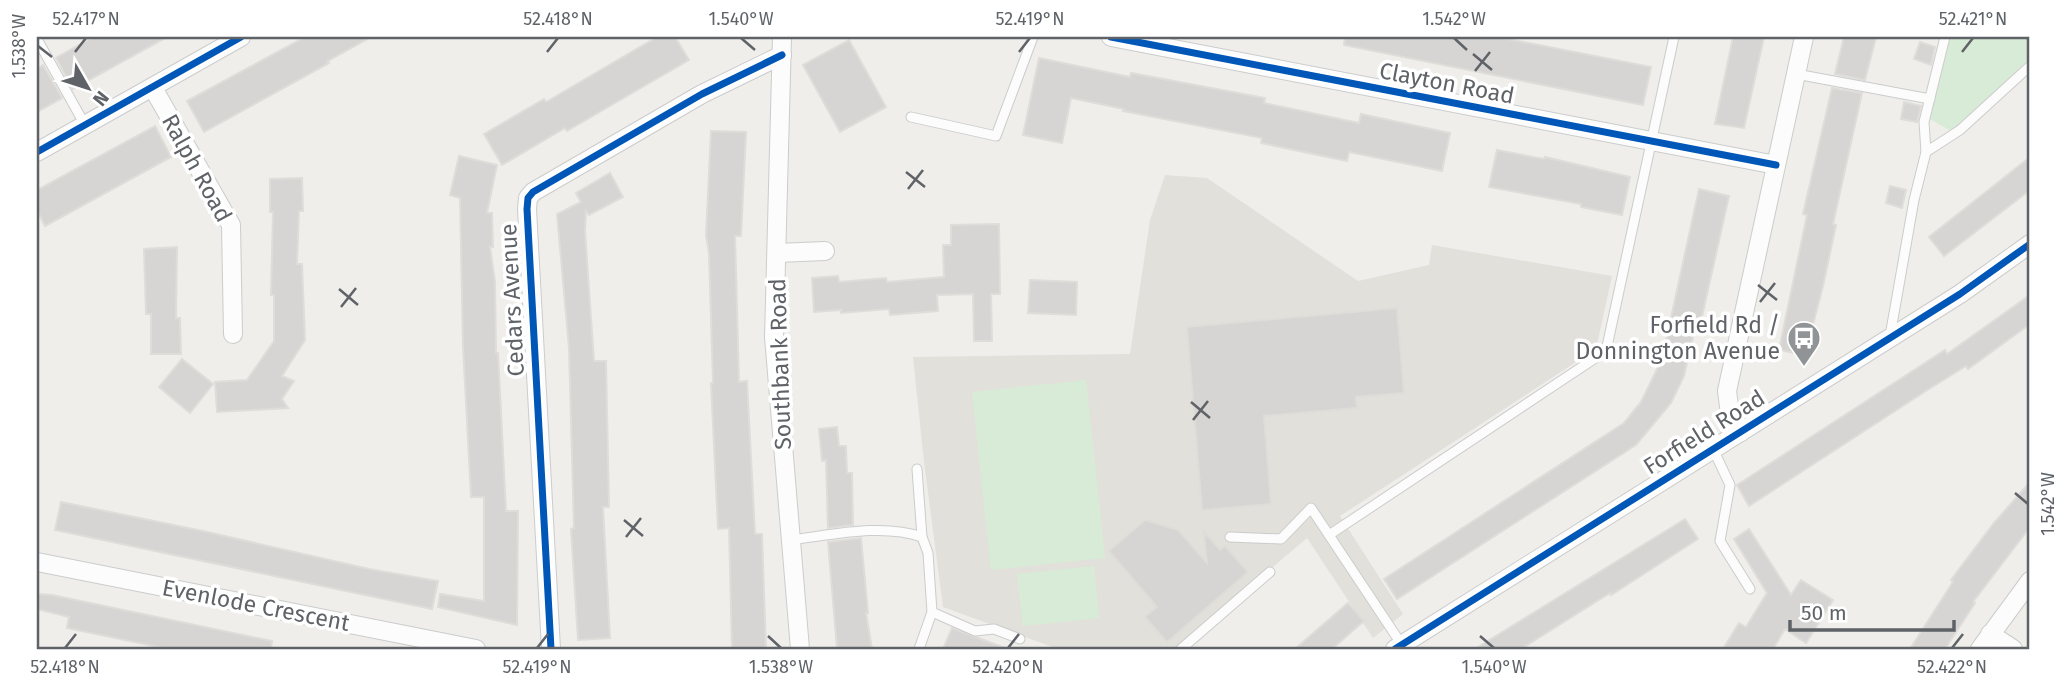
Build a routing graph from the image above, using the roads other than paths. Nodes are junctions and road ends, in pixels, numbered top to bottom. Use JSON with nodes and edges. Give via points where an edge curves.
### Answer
{"nodes":[{"id":1,"x":241,"y":37,"type":"edge"},
{"id":2,"x":782,"y":37,"type":"edge"},
{"id":3,"x":1033,"y":37,"type":"edge"},
{"id":4,"x":1111,"y":37,"type":"edge"},
{"id":5,"x":1674,"y":37,"type":"edge"},
{"id":6,"x":1804,"y":37,"type":"edge"},
{"id":7,"x":1945,"y":37,"type":"edge"},
{"id":8,"x":37,"y":39,"type":"edge"},
{"id":9,"x":782,"y":55,"type":"junction"},
{"id":10,"x":2030,"y":66,"type":"edge"},
{"id":11,"x":1796,"y":74,"type":"junction"},
{"id":12,"x":153,"y":88,"type":"junction"},
{"id":13,"x":1930,"y":99,"type":"junction"},
{"id":14,"x":911,"y":117,"type":"dead end"},
{"id":15,"x":85,"y":125,"type":"junction"},
{"id":16,"x":1652,"y":142,"type":"junction"},
{"id":17,"x":37,"y":152,"type":"edge"},
{"id":18,"x":1926,"y":152,"type":"junction"},
{"id":19,"x":1776,"y":165,"type":"junction"},
{"id":20,"x":2030,"y":243,"type":"edge"},
{"id":21,"x":825,"y":251,"type":"dead end"},
{"id":22,"x":777,"y":253,"type":"junction"},
{"id":23,"x":233,"y":334,"type":"dead end"},
{"id":24,"x":1889,"y":338,"type":"junction"},
{"id":25,"x":1741,"y":432,"type":"junction"},
{"id":26,"x":1713,"y":449,"type":"junction"},
{"id":27,"x":917,"y":469,"type":"dead end"},
{"id":28,"x":1329,"y":535,"type":"junction"},
{"id":29,"x":922,"y":537,"type":"junction"},
{"id":30,"x":1230,"y":537,"type":"dead end"},
{"id":31,"x":791,"y":540,"type":"junction"},
{"id":32,"x":37,"y":562,"type":"edge"},
{"id":33,"x":1270,"y":572,"type":"dead end"},
{"id":34,"x":2030,"y":581,"type":"edge"},
{"id":35,"x":1750,"y":589,"type":"dead end"},
{"id":36,"x":932,"y":612,"type":"junction"},
{"id":37,"x":1020,"y":639,"type":"dead end"},
{"id":38,"x":1985,"y":642,"type":"edge"},
{"id":39,"x":1398,"y":647,"type":"edge"},
{"id":40,"x":476,"y":649,"type":"edge"},
{"id":41,"x":551,"y":649,"type":"edge"},
{"id":42,"x":800,"y":649,"type":"edge"},
{"id":43,"x":919,"y":649,"type":"edge"},
{"id":44,"x":1181,"y":649,"type":"edge"},
{"id":45,"x":2014,"y":649,"type":"edge"}],
"edges":[{"from":1,"to":12,"type":"street"},
{"from":2,"to":9,"type":"street","name":"Southbank Road"},
{"from":3,"to":14,"type":"lane","via":[[996,136]]},
{"from":4,"to":16,"type":"street","name":"Clayton Road"},
{"from":5,"to":16,"type":"lane"},
{"from":6,"to":11,"type":"street"},
{"from":7,"to":13,"type":"lane"},
{"from":8,"to":15,"type":"lane"},
{"from":9,"to":22,"type":"street","name":"Southbank Road"},
{"from":9,"to":41,"type":"street","name":"Cedars Avenue","via":[[702,94],[528,198]]},
{"from":10,"to":18,"type":"lane","via":[[1959,130]]},
{"from":11,"to":13,"type":"lane"},
{"from":11,"to":19,"type":"street"},
{"from":12,"to":15,"type":"street"},
{"from":12,"to":23,"type":"street","name":"Ralph Road","via":[[231,225]]},
{"from":13,"to":18,"type":"lane","via":[[1924,122]]},
{"from":15,"to":17,"type":"street"},
{"from":16,"to":19,"type":"street","name":"Clayton Road"},
{"from":16,"to":28,"type":"lane","via":[[1606,351]]},
{"from":18,"to":24,"type":"lane"},
{"from":19,"to":25,"type":"street","via":[[1727,391],[1730,414]]},
{"from":20,"to":24,"type":"street","name":"Forfield Road"},
{"from":21,"to":22,"type":"street"},
{"from":22,"to":31,"type":"street","name":"Southbank Road","via":[[774,337]]},
{"from":24,"to":25,"type":"street","name":"Forfield Road"},
{"from":25,"to":26,"type":"street","name":"Forfield Road"},
{"from":26,"to":35,"type":"lane","via":[[1730,485],[1720,541]]},
{"from":26,"to":39,"type":"street","name":"Forfield Road"},
{"from":27,"to":29,"type":"lane"},
{"from":28,"to":30,"type":"lane","via":[[1311,508],[1281,539]]},
{"from":28,"to":39,"type":"lane"},
{"from":29,"to":31,"type":"lane","via":[[886,532]]},
{"from":29,"to":36,"type":"lane","via":[[928,553]]},
{"from":31,"to":42,"type":"street","name":"Southbank Road"},
{"from":32,"to":40,"type":"street","name":"Evenlode Crescent"},
{"from":33,"to":44,"type":"lane"},
{"from":34,"to":38,"type":"street"},
{"from":36,"to":37,"type":"lane","via":[[975,631],[994,629]]},
{"from":36,"to":43,"type":"lane"},
{"from":38,"to":45,"type":"street"}]}
